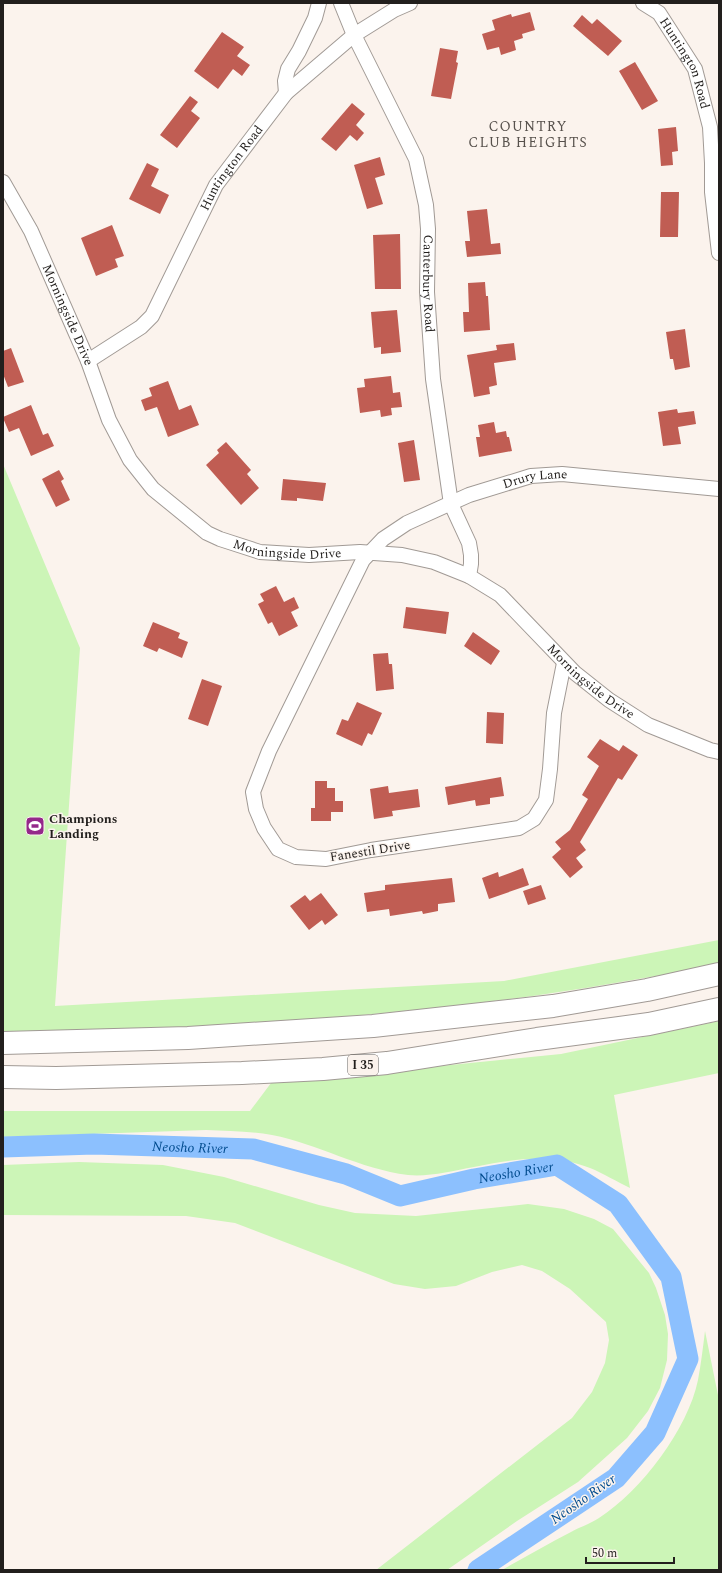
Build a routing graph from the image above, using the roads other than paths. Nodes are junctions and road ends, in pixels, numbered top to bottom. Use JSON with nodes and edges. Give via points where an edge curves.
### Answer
{"nodes":[{"id":1,"x":319,"y":3,"type":"edge"},
{"id":2,"x":341,"y":3,"type":"edge"},
{"id":3,"x":410,"y":3,"type":"edge"},
{"id":4,"x":643,"y":3,"type":"edge"},
{"id":5,"x":354,"y":35,"type":"junction"},
{"id":6,"x":286,"y":93,"type":"junction"},
{"id":7,"x":3,"y":182,"type":"edge"},
{"id":8,"x":719,"y":253,"type":"edge"},
{"id":9,"x":88,"y":361,"type":"junction"},
{"id":10,"x":719,"y":489,"type":"edge"},
{"id":11,"x":451,"y":504,"type":"junction"},
{"id":12,"x":370,"y":553,"type":"junction"},
{"id":13,"x":469,"y":576,"type":"junction"},
{"id":14,"x":564,"y":663,"type":"junction"},
{"id":15,"x":719,"y":752,"type":"edge"},
{"id":16,"x":719,"y":974,"type":"edge"},
{"id":17,"x":719,"y":1009,"type":"edge"},
{"id":18,"x":3,"y":1042,"type":"edge"},
{"id":19,"x":3,"y":1077,"type":"edge"}],
"edges":[{"from":1,"to":6,"type":"street","via":[[315,18],[288,69]]},
{"from":2,"to":5,"type":"street","name":"Canterbury Road"},
{"from":3,"to":5,"type":"street","name":"Huntington Road"},
{"from":4,"to":8,"type":"street","name":"Huntington Road","via":[[659,13],[695,69],[710,126],[712,192]]},
{"from":5,"to":6,"type":"street","name":"Huntington Road"},
{"from":5,"to":11,"type":"street","name":"Canterbury Road","via":[[416,159],[426,205],[432,380]]},
{"from":6,"to":9,"type":"street","name":"Huntington Road","via":[[216,185],[152,316],[141,327]]},
{"from":7,"to":9,"type":"street","name":"Morningside Drive","via":[[31,231]]},
{"from":9,"to":12,"type":"street","name":"Morningside Drive","via":[[109,420],[130,460],[153,488],[207,533],[260,552],[309,555]]},
{"from":10,"to":11,"type":"street","name":"Drury Lane","via":[[562,474],[531,476],[469,495]]},
{"from":11,"to":12,"type":"street","name":"Drury Lane","via":[[406,523],[383,539]]},
{"from":11,"to":13,"type":"street","name":"Canterbury Road","via":[[469,543]]},
{"from":12,"to":13,"type":"street","name":"Morningside Drive","via":[[402,555],[434,562]]},
{"from":12,"to":14,"type":"street","name":"Fanestil Drive","via":[[363,560],[269,751],[253,792],[264,828],[278,849],[296,857],[326,859],[519,828],[534,819],[546,800],[554,713]]},
{"from":13,"to":14,"type":"street","name":"Morningside Drive","via":[[500,595]]},
{"from":14,"to":15,"type":"street","name":"Morningside Drive","via":[[609,700],[648,725]]},
{"from":16,"to":18,"type":"highway","via":[[647,990],[553,1006],[373,1026],[188,1038]]},
{"from":17,"to":19,"type":"highway","number":"I 35","via":[[649,1024],[387,1063],[323,1069],[56,1078]]}]}
